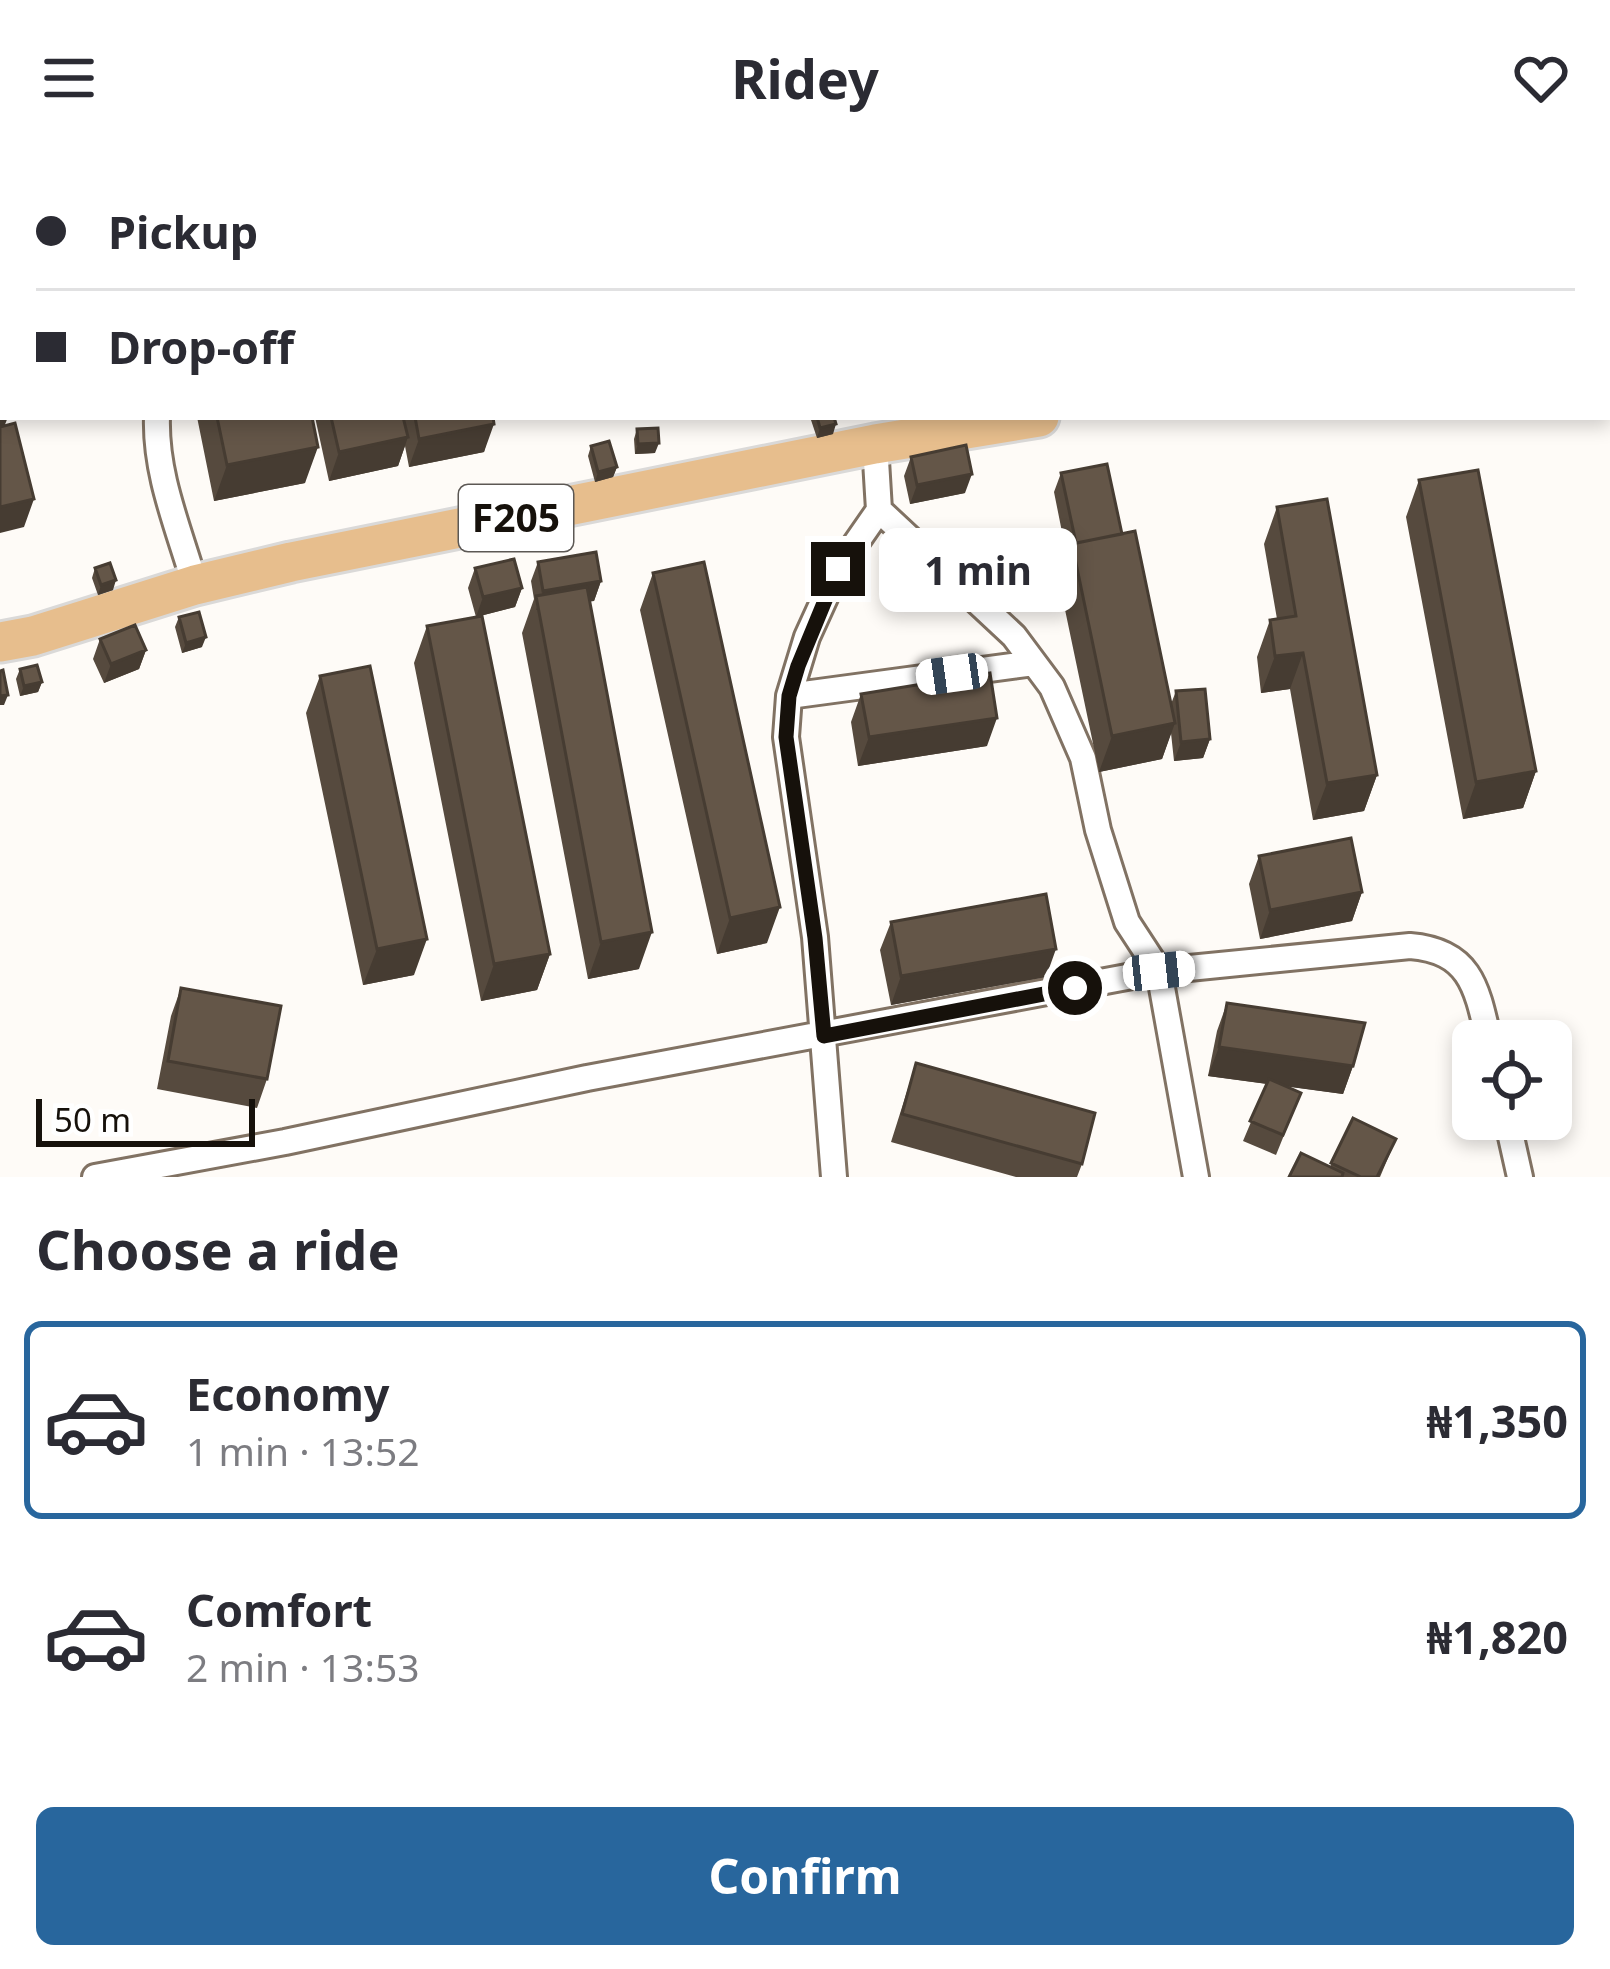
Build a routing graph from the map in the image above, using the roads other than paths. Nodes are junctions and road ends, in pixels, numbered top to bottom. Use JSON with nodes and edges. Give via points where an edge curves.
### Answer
{"nodes":[{"id":1,"x":157,"y":420,"type":"edge"},
{"id":2,"x":1021,"y":420,"type":"edge"},
{"id":3,"x":875,"y":444,"type":"junction"},
{"id":4,"x":879,"y":510,"type":"junction"},
{"id":5,"x":195,"y":585,"type":"junction"},
{"id":6,"x":0,"y":642,"type":"edge"},
{"id":7,"x":1034,"y":663,"type":"junction"},
{"id":8,"x":789,"y":696,"type":"junction"},
{"id":9,"x":1159,"y":971,"type":"junction"},
{"id":10,"x":1483,"y":1020,"type":"edge"},
{"id":11,"x":824,"y":1036,"type":"junction"},
{"id":12,"x":1512,"y":1140,"type":"edge"},
{"id":13,"x":95,"y":1177,"type":"edge"},
{"id":14,"x":833,"y":1177,"type":"edge"},
{"id":15,"x":1196,"y":1177,"type":"edge"},
{"id":16,"x":1520,"y":1177,"type":"edge"}],
"edges":[{"from":1,"to":5,"type":"street","via":[[163,481]]},
{"from":2,"to":3,"type":"main road","number":"F205"},
{"from":3,"to":4,"type":"street"},
{"from":3,"to":5,"type":"main road","number":"F205"},
{"from":4,"to":7,"type":"street"},
{"from":4,"to":8,"type":"street","via":[[830,584]]},
{"from":5,"to":6,"type":"main road","number":"F205"},
{"from":7,"to":8,"type":"street"},
{"from":7,"to":9,"type":"street","via":[[1083,758],[1127,922]]},
{"from":8,"to":11,"type":"street","via":[[786,737]]},
{"from":9,"to":10,"type":"street","via":[[1437,948],[1469,976]]},
{"from":9,"to":11,"type":"street"},
{"from":9,"to":15,"type":"street"},
{"from":11,"to":13,"type":"street"},
{"from":11,"to":14,"type":"street"},
{"from":12,"to":16,"type":"street"}]}
